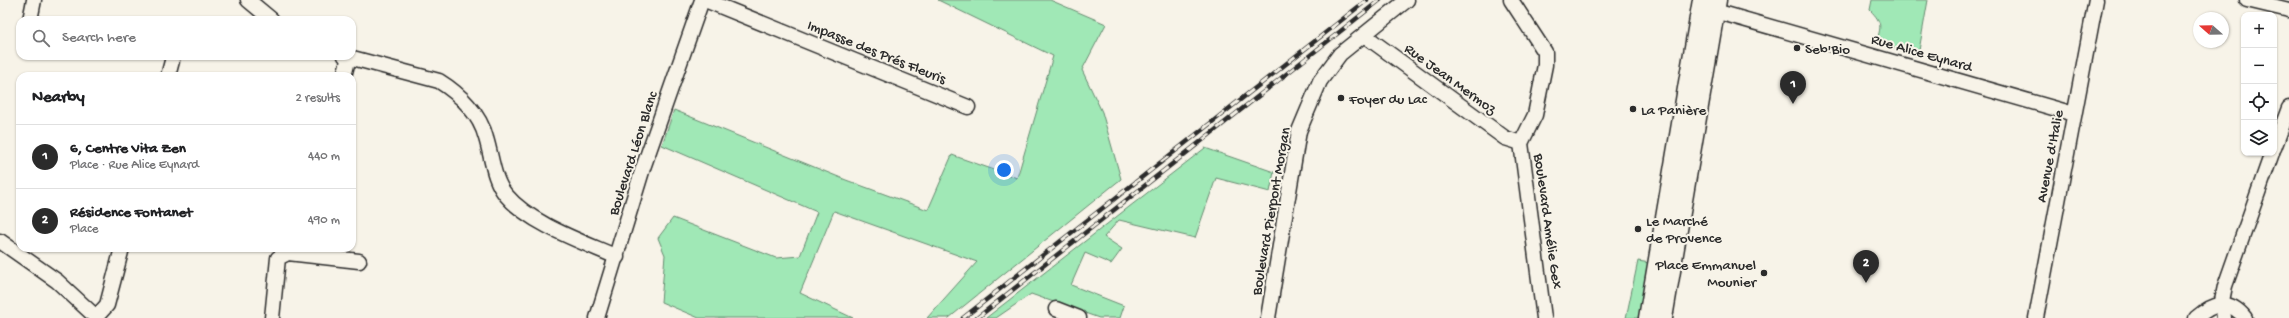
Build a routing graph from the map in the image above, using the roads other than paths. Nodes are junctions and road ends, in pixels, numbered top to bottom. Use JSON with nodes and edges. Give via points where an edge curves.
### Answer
{"nodes":[{"id":1,"x":34,"y":0,"type":"edge"},
{"id":2,"x":248,"y":0,"type":"edge"},
{"id":3,"x":702,"y":0,"type":"edge"},
{"id":4,"x":705,"y":0,"type":"edge"},
{"id":5,"x":1407,"y":0,"type":"edge"},
{"id":6,"x":1511,"y":0,"type":"edge"},
{"id":7,"x":2096,"y":0,"type":"edge"},
{"id":8,"x":2247,"y":0,"type":"edge"},
{"id":9,"x":1711,"y":4,"type":"edge"},
{"id":10,"x":2289,"y":10,"type":"edge"},
{"id":11,"x":31,"y":16,"type":"edge"},
{"id":12,"x":267,"y":16,"type":"edge"},
{"id":13,"x":1364,"y":34,"type":"junction"},
{"id":14,"x":356,"y":59,"type":"edge"},
{"id":15,"x":347,"y":60,"type":"edge"},
{"id":16,"x":172,"y":61,"type":"dead end"},
{"id":17,"x":169,"y":72,"type":"edge"},
{"id":18,"x":345,"y":72,"type":"edge"},
{"id":19,"x":968,"y":107,"type":"dead end"},
{"id":20,"x":2289,"y":108,"type":"edge"},
{"id":21,"x":2074,"y":114,"type":"junction"},
{"id":22,"x":2277,"y":140,"type":"edge"},
{"id":23,"x":1521,"y":143,"type":"junction"},
{"id":24,"x":2271,"y":156,"type":"edge"},
{"id":25,"x":0,"y":241,"type":"edge"},
{"id":26,"x":121,"y":252,"type":"edge"},
{"id":27,"x":617,"y":257,"type":"junction"},
{"id":28,"x":359,"y":261,"type":"dead end"},
{"id":29,"x":1056,"y":309,"type":"dead end"},
{"id":30,"x":2223,"y":311,"type":"edge"},
{"id":31,"x":97,"y":317,"type":"edge"},
{"id":32,"x":272,"y":318,"type":"edge"},
{"id":33,"x":598,"y":318,"type":"edge"},
{"id":34,"x":1079,"y":318,"type":"edge"},
{"id":35,"x":1268,"y":318,"type":"edge"},
{"id":36,"x":1544,"y":318,"type":"edge"},
{"id":37,"x":1648,"y":318,"type":"edge"},
{"id":38,"x":1663,"y":318,"type":"edge"},
{"id":39,"x":2036,"y":318,"type":"edge"},
{"id":40,"x":2196,"y":318,"type":"edge"},
{"id":41,"x":2245,"y":318,"type":"edge"}],
"edges":[{"from":1,"to":11,"type":"street"},
{"from":2,"to":12,"type":"street"},
{"from":3,"to":27,"type":"street","name":"Boulevard Léon Blanc","via":[[643,168]]},
{"from":4,"to":19,"type":"street","name":"Impasse des Prés Fleuris"},
{"from":5,"to":13,"type":"street","name":"Boulevard Pierpont Morgan"},
{"from":6,"to":23,"type":"street","name":"Boulevard Amélie Gex","via":[[1545,52],[1546,65],[1535,115]]},
{"from":7,"to":21,"type":"street","name":"Avenue d'Italie"},
{"from":8,"to":10,"type":"street"},
{"from":9,"to":21,"type":"street","name":"Rue Alice Eynard"},
{"from":9,"to":37,"type":"main road"},
{"from":9,"to":38,"type":"main road"},
{"from":13,"to":23,"type":"street","name":"Rue Jean Mermoz","via":[[1505,138]]},
{"from":13,"to":35,"type":"street","name":"Boulevard Pierpont Morgan","via":[[1340,54],[1320,81],[1299,131]]},
{"from":14,"to":27,"type":"street","via":[[439,81],[451,88],[480,123],[499,185],[506,195],[527,213],[546,224]]},
{"from":15,"to":18,"type":"street"},
{"from":16,"to":17,"type":"street"},
{"from":20,"to":22,"type":"street"},
{"from":21,"to":39,"type":"street","name":"Avenue d'Italie"},
{"from":23,"to":36,"type":"street","name":"Boulevard Amélie Gex"},
{"from":24,"to":30,"type":"street","via":[[2234,256],[2225,286]]},
{"from":25,"to":31,"type":"street","via":[[57,281]]},
{"from":26,"to":31,"type":"street","via":[[107,305]]},
{"from":27,"to":33,"type":"street","name":"Boulevard Léon Blanc"},
{"from":28,"to":32,"type":"street","via":[[288,253],[278,258]]},
{"from":29,"to":34,"type":"street"},
{"from":30,"to":40,"type":"street","via":[[2207,308]]},
{"from":30,"to":41,"type":"street","via":[[2237,309]]}]}
